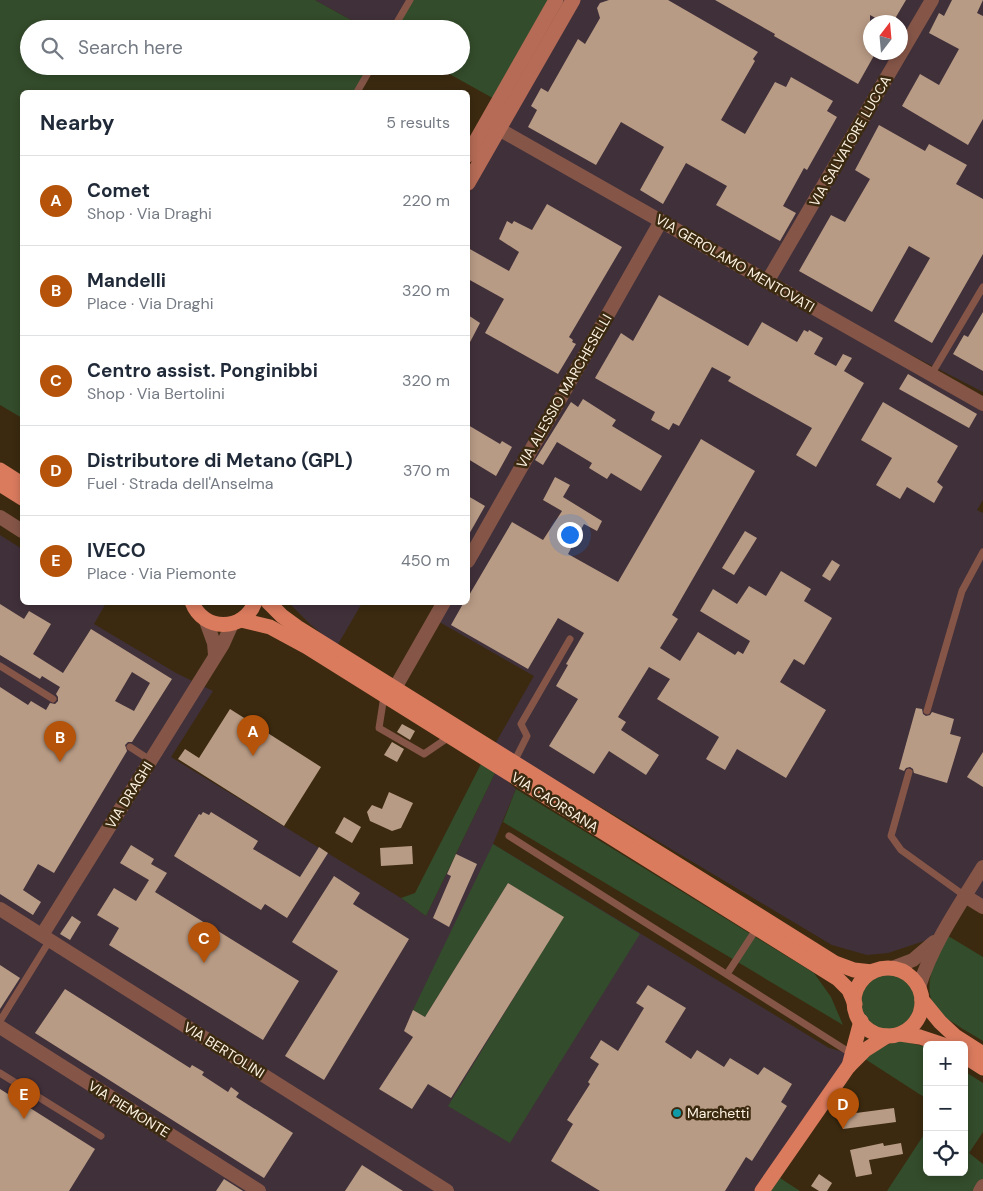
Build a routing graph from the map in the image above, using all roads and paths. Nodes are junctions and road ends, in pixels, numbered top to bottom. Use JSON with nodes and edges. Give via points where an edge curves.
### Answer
{"nodes":[{"id":1,"x":410,"y":0,"type":"edge"},
{"id":2,"x":556,"y":0,"type":"edge"},
{"id":3,"x":573,"y":0,"type":"edge"},
{"id":4,"x":932,"y":0,"type":"edge"},
{"id":5,"x":399,"y":20,"type":"edge"},
{"id":6,"x":367,"y":75,"type":"edge"},
{"id":7,"x":358,"y":90,"type":"edge"},
{"id":8,"x":493,"y":125,"type":"junction"},
{"id":9,"x":470,"y":152,"type":"edge"},
{"id":10,"x":470,"y":178,"type":"edge"},
{"id":11,"x":661,"y":221,"type":"junction"},
{"id":12,"x":768,"y":282,"type":"junction"},
{"id":13,"x":983,"y":287,"type":"edge"},
{"id":14,"x":931,"y":375,"type":"junction"},
{"id":15,"x":983,"y":404,"type":"edge"},
{"id":16,"x":0,"y":470,"type":"edge"},
{"id":17,"x":20,"y":483,"type":"edge"},
{"id":18,"x":0,"y":484,"type":"edge"},
{"id":19,"x":20,"y":497,"type":"edge"},
{"id":20,"x":0,"y":517,"type":"edge"},
{"id":21,"x":20,"y":530,"type":"edge"},
{"id":22,"x":983,"y":552,"type":"edge"},
{"id":23,"x":470,"y":557,"type":"edge"},
{"id":24,"x":194,"y":605,"type":"edge"},
{"id":25,"x":253,"y":605,"type":"edge"},
{"id":26,"x":271,"y":605,"type":"edge"},
{"id":27,"x":442,"y":605,"type":"edge"},
{"id":28,"x":206,"y":620,"type":"junction"},
{"id":29,"x":237,"y":622,"type":"junction"},
{"id":30,"x":570,"y":639,"type":"dead end"},
{"id":31,"x":215,"y":655,"type":"junction"},
{"id":32,"x":0,"y":666,"type":"edge"},
{"id":33,"x":390,"y":692,"type":"junction"},
{"id":34,"x":53,"y":699,"type":"dead end"},
{"id":35,"x":927,"y":711,"type":"dead end"},
{"id":36,"x":449,"y":737,"type":"junction"},
{"id":37,"x":130,"y":747,"type":"dead end"},
{"id":38,"x":150,"y":760,"type":"junction"},
{"id":39,"x":514,"y":762,"type":"junction"},
{"id":40,"x":909,"y":772,"type":"dead end"},
{"id":41,"x":509,"y":836,"type":"dead end"},
{"id":42,"x":983,"y":867,"type":"edge"},
{"id":43,"x":965,"y":896,"type":"junction"},
{"id":44,"x":983,"y":907,"type":"edge"},
{"id":45,"x":0,"y":909,"type":"edge"},
{"id":46,"x":758,"y":928,"type":"junction"},
{"id":47,"x":46,"y":938,"type":"junction"},
{"id":48,"x":939,"y":938,"type":"junction"},
{"id":49,"x":892,"y":968,"type":"junction"},
{"id":50,"x":872,"y":972,"type":"junction"},
{"id":51,"x":727,"y":974,"type":"junction"},
{"id":52,"x":920,"y":994,"type":"junction"},
{"id":53,"x":855,"y":1004,"type":"junction"},
{"id":54,"x":0,"y":1021,"type":"edge"},
{"id":55,"x":861,"y":1021,"type":"junction"},
{"id":56,"x":0,"y":1027,"type":"edge"},
{"id":57,"x":894,"y":1035,"type":"junction"},
{"id":58,"x":932,"y":1041,"type":"edge"},
{"id":59,"x":983,"y":1054,"type":"edge"},
{"id":60,"x":968,"y":1059,"type":"edge"},
{"id":61,"x":850,"y":1060,"type":"junction"},
{"id":62,"x":983,"y":1068,"type":"edge"},
{"id":63,"x":0,"y":1073,"type":"edge"},
{"id":64,"x":101,"y":1136,"type":"dead end"},
{"id":65,"x":983,"y":1186,"type":"edge"},
{"id":66,"x":259,"y":1191,"type":"edge"},
{"id":67,"x":447,"y":1191,"type":"edge"},
{"id":68,"x":762,"y":1191,"type":"edge"},
{"id":69,"x":980,"y":1191,"type":"edge"}],
"edges":[{"from":1,"to":5,"type":"lane"},
{"from":2,"to":8,"type":"main road"},
{"from":3,"to":8,"type":"main road"},
{"from":4,"to":12,"type":"street","name":"VIA SALVATORE LUCCA"},
{"from":6,"to":7,"type":"lane"},
{"from":8,"to":9,"type":"main road"},
{"from":8,"to":10,"type":"main road"},
{"from":8,"to":11,"type":"street","name":"VIA GEROLAMO MENTOVATI"},
{"from":11,"to":12,"type":"street","name":"VIA GEROLAMO MENTOVATI"},
{"from":11,"to":23,"type":"street","name":"VIA ALESSIO MARCHESELLI"},
{"from":12,"to":14,"type":"street","name":"VIA GEROLAMO MENTOVATI"},
{"from":13,"to":14,"type":"lane"},
{"from":14,"to":15,"type":"street","name":"VIA GEROLAMO MENTOVATI"},
{"from":16,"to":17,"type":"main road"},
{"from":18,"to":19,"type":"main road"},
{"from":20,"to":21,"type":"street"},
{"from":22,"to":35,"type":"lane","via":[[962,591]]},
{"from":24,"to":28,"type":"main road"},
{"from":25,"to":29,"type":"main road"},
{"from":26,"to":33,"type":"main road","name":"VIA CAORSANA"},
{"from":27,"to":33,"type":"street"},
{"from":28,"to":29,"type":"main road","name":"VIA CAORSANA","via":[[223,625]]},
{"from":28,"to":31,"type":"street"},
{"from":29,"to":31,"type":"street","name":"VIA DRAGHI"},
{"from":29,"to":33,"type":"main road","name":"VIA CAORSANA","via":[[262,624],[283,633]]},
{"from":30,"to":39,"type":"lane","via":[[521,724],[527,736]]},
{"from":31,"to":38,"type":"street","name":"VIA DRAGHI"},
{"from":32,"to":34,"type":"lane"},
{"from":33,"to":36,"type":"main road","name":"VIA CAORSANA"},
{"from":33,"to":36,"type":"lane","via":[[379,728],[424,754]]},
{"from":33,"to":39,"type":"main road","name":"VIA CAORSANA"},
{"from":36,"to":46,"type":"main road","name":"VIA CAORSANA"},
{"from":37,"to":38,"type":"lane"},
{"from":38,"to":47,"type":"street","name":"VIA DRAGHI"},
{"from":39,"to":50,"type":"main road","name":"VIA CAORSANA","via":[[835,963]]},
{"from":40,"to":43,"type":"lane","via":[[891,836],[901,850]]},
{"from":41,"to":51,"type":"lane"},
{"from":42,"to":43,"type":"street"},
{"from":43,"to":44,"type":"street"},
{"from":43,"to":48,"type":"street"},
{"from":45,"to":47,"type":"street","name":"VIA BERTOLINI"},
{"from":46,"to":51,"type":"lane"},
{"from":46,"to":53,"type":"main road","name":"VIA CAORSANA","via":[[838,978],[849,990]]},
{"from":47,"to":54,"type":"lane"},
{"from":47,"to":67,"type":"street","name":"VIA BERTOLINI"},
{"from":48,"to":49,"type":"street","via":[[914,960]]},
{"from":48,"to":52,"type":"street","via":[[926,964]]},
{"from":49,"to":50,"type":"main road"},
{"from":49,"to":52,"type":"main road","via":[[912,978]]},
{"from":50,"to":53,"type":"main road","via":[[859,986]]},
{"from":51,"to":61,"type":"lane"},
{"from":52,"to":57,"type":"main road","via":[[921,1011],[917,1020],[910,1028]]},
{"from":52,"to":59,"type":"main road","via":[[940,1022]]},
{"from":53,"to":55,"type":"main road"},
{"from":55,"to":57,"type":"main road","via":[[872,1031]]},
{"from":55,"to":61,"type":"main road"},
{"from":56,"to":66,"type":"street","name":"VIA PIEMONTE"},
{"from":57,"to":58,"type":"main road"},
{"from":57,"to":61,"type":"main road"},
{"from":60,"to":62,"type":"main road"},
{"from":61,"to":68,"type":"main road"},
{"from":63,"to":64,"type":"lane"},
{"from":65,"to":69,"type":"street"}]}
